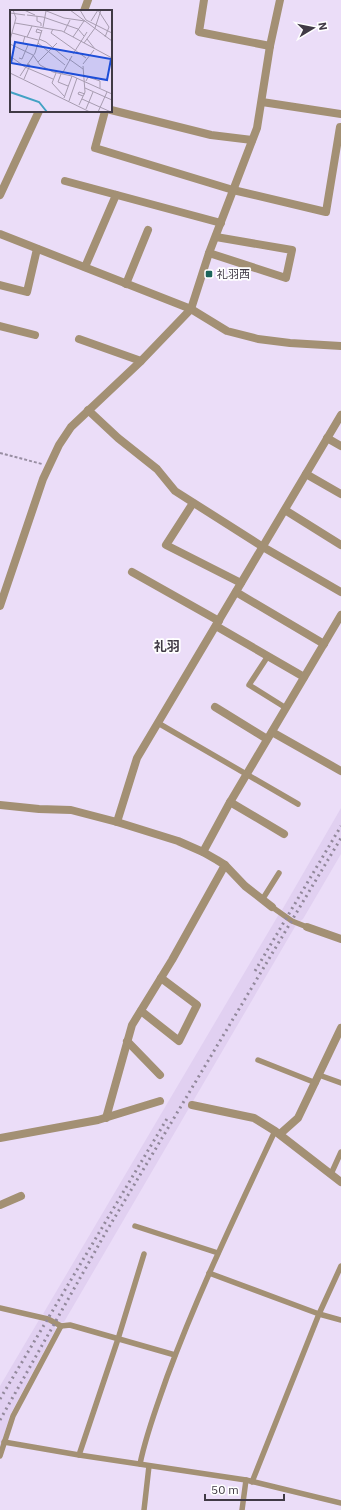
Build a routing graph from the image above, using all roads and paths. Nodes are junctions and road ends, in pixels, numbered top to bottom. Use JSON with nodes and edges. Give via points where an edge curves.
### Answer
{"nodes":[{"id":1,"x":88,"y":0,"type":"edge"},
{"id":2,"x":204,"y":0,"type":"edge"},
{"id":3,"x":280,"y":0,"type":"edge"},
{"id":4,"x":84,"y":10,"type":"edge"},
{"id":5,"x":270,"y":46,"type":"junction"},
{"id":6,"x":262,"y":102,"type":"junction"},
{"id":7,"x":112,"y":110,"type":"edge"},
{"id":8,"x":39,"y":112,"type":"edge"},
{"id":9,"x":105,"y":112,"type":"edge"},
{"id":10,"x":341,"y":114,"type":"edge"},
{"id":11,"x":341,"y":127,"type":"edge"},
{"id":12,"x":252,"y":140,"type":"junction"},
{"id":13,"x":65,"y":181,"type":"dead end"},
{"id":14,"x":233,"y":190,"type":"junction"},
{"id":15,"x":0,"y":196,"type":"edge"},
{"id":16,"x":116,"y":196,"type":"junction"},
{"id":17,"x":221,"y":223,"type":"junction"},
{"id":18,"x":148,"y":230,"type":"dead end"},
{"id":19,"x":0,"y":234,"type":"edge"},
{"id":20,"x":216,"y":237,"type":"junction"},
{"id":21,"x":38,"y":249,"type":"junction"},
{"id":22,"x":209,"y":253,"type":"junction"},
{"id":23,"x":85,"y":268,"type":"junction"},
{"id":24,"x":126,"y":284,"type":"junction"},
{"id":25,"x":0,"y":285,"type":"edge"},
{"id":26,"x":191,"y":309,"type":"junction"},
{"id":27,"x":0,"y":326,"type":"edge"},
{"id":28,"x":35,"y":335,"type":"dead end"},
{"id":29,"x":79,"y":339,"type":"dead end"},
{"id":30,"x":341,"y":346,"type":"edge"},
{"id":31,"x":141,"y":361,"type":"junction"},
{"id":32,"x":88,"y":410,"type":"junction"},
{"id":33,"x":341,"y":415,"type":"edge"},
{"id":34,"x":327,"y":438,"type":"junction"},
{"id":35,"x":341,"y":446,"type":"edge"},
{"id":36,"x":0,"y":453,"type":"edge"},
{"id":37,"x":48,"y":466,"type":"junction"},
{"id":38,"x":306,"y":474,"type":"junction"},
{"id":39,"x":341,"y":493,"type":"edge"},
{"id":40,"x":193,"y":503,"type":"junction"},
{"id":41,"x":284,"y":510,"type":"junction"},
{"id":42,"x":341,"y":545,"type":"edge"},
{"id":43,"x":263,"y":547,"type":"junction"},
{"id":44,"x":132,"y":572,"type":"dead end"},
{"id":45,"x":241,"y":583,"type":"junction"},
{"id":46,"x":236,"y":592,"type":"junction"},
{"id":47,"x":341,"y":592,"type":"edge"},
{"id":48,"x":0,"y":606,"type":"edge"},
{"id":49,"x":341,"y":615,"type":"edge"},
{"id":50,"x":217,"y":623,"type":"junction"},
{"id":51,"x":324,"y":644,"type":"junction"},
{"id":52,"x":268,"y":656,"type":"junction"},
{"id":53,"x":304,"y":677,"type":"junction"},
{"id":54,"x":215,"y":707,"type":"dead end"},
{"id":55,"x":286,"y":708,"type":"junction"},
{"id":56,"x":158,"y":722,"type":"junction"},
{"id":57,"x":269,"y":736,"type":"junction"},
{"id":58,"x":341,"y":771,"type":"edge"},
{"id":59,"x":247,"y":774,"type":"junction"},
{"id":60,"x":230,"y":802,"type":"junction"},
{"id":61,"x":298,"y":804,"type":"dead end"},
{"id":62,"x":0,"y":805,"type":"edge"},
{"id":63,"x":117,"y":822,"type":"junction"},
{"id":64,"x":284,"y":834,"type":"dead end"},
{"id":65,"x":203,"y":852,"type":"junction"},
{"id":66,"x":225,"y":865,"type":"junction"},
{"id":67,"x":280,"y":873,"type":"dead end"},
{"id":68,"x":262,"y":900,"type":"junction"},
{"id":69,"x":272,"y":907,"type":"joint"},
{"id":70,"x":307,"y":927,"type":"joint"},
{"id":71,"x":341,"y":939,"type":"edge"},
{"id":72,"x":161,"y":978,"type":"junction"},
{"id":73,"x":140,"y":1011,"type":"junction"},
{"id":74,"x":341,"y":1028,"type":"edge"},
{"id":75,"x":128,"y":1041,"type":"junction"},
{"id":76,"x":258,"y":1060,"type":"dead end"},
{"id":77,"x":160,"y":1075,"type":"dead end"},
{"id":78,"x":317,"y":1079,"type":"junction"},
{"id":79,"x":341,"y":1083,"type":"edge"},
{"id":80,"x":160,"y":1101,"type":"dead end"},
{"id":81,"x":192,"y":1105,"type":"dead end"},
{"id":82,"x":106,"y":1118,"type":"junction"},
{"id":83,"x":278,"y":1133,"type":"junction"},
{"id":84,"x":0,"y":1138,"type":"edge"},
{"id":85,"x":341,"y":1152,"type":"edge"},
{"id":86,"x":331,"y":1174,"type":"junction"},
{"id":87,"x":341,"y":1182,"type":"edge"},
{"id":88,"x":21,"y":1196,"type":"dead end"},
{"id":89,"x":0,"y":1205,"type":"edge"},
{"id":90,"x":135,"y":1226,"type":"dead end"},
{"id":91,"x":218,"y":1253,"type":"junction"},
{"id":92,"x":144,"y":1254,"type":"dead end"},
{"id":93,"x":341,"y":1266,"type":"edge"},
{"id":94,"x":209,"y":1273,"type":"junction"},
{"id":95,"x":0,"y":1308,"type":"edge"},
{"id":96,"x":319,"y":1314,"type":"junction"},
{"id":97,"x":341,"y":1320,"type":"edge"},
{"id":98,"x":62,"y":1326,"type":"junction"},
{"id":99,"x":118,"y":1339,"type":"junction"},
{"id":100,"x":175,"y":1355,"type":"junction"},
{"id":101,"x":4,"y":1442,"type":"junction"},
{"id":102,"x":79,"y":1455,"type":"junction"},
{"id":103,"x":0,"y":1456,"type":"edge"},
{"id":104,"x":140,"y":1464,"type":"junction"},
{"id":105,"x":149,"y":1466,"type":"junction"},
{"id":106,"x":249,"y":1481,"type":"junction"},
{"id":107,"x":341,"y":1503,"type":"edge"},
{"id":108,"x":144,"y":1510,"type":"edge"},
{"id":109,"x":242,"y":1510,"type":"edge"}],
"edges":[{"from":1,"to":4,"type":"street"},
{"from":2,"to":5,"type":"street","via":[[199,32]]},
{"from":3,"to":5,"type":"street"},
{"from":5,"to":6,"type":"street"},
{"from":6,"to":10,"type":"street"},
{"from":6,"to":12,"type":"street"},
{"from":7,"to":12,"type":"street","via":[[211,135]]},
{"from":8,"to":15,"type":"street"},
{"from":9,"to":14,"type":"street","via":[[95,148]]},
{"from":11,"to":14,"type":"street","via":[[326,212]]},
{"from":12,"to":14,"type":"street"},
{"from":13,"to":16,"type":"street"},
{"from":14,"to":17,"type":"street"},
{"from":16,"to":17,"type":"street"},
{"from":16,"to":23,"type":"street"},
{"from":17,"to":20,"type":"street"},
{"from":18,"to":24,"type":"street"},
{"from":19,"to":21,"type":"street"},
{"from":20,"to":22,"type":"street"},
{"from":20,"to":22,"type":"street","via":[[292,250],[286,278]]},
{"from":21,"to":23,"type":"street"},
{"from":21,"to":25,"type":"street","via":[[27,292]]},
{"from":22,"to":26,"type":"street"},
{"from":23,"to":24,"type":"street"},
{"from":24,"to":26,"type":"street"},
{"from":26,"to":30,"type":"street","via":[[227,331],[258,339]]},
{"from":26,"to":31,"type":"street"},
{"from":27,"to":28,"type":"street"},
{"from":29,"to":31,"type":"street"},
{"from":31,"to":32,"type":"street"},
{"from":32,"to":37,"type":"street","via":[[58,445]]},
{"from":32,"to":40,"type":"street","via":[[118,438],[158,469],[175,491]]},
{"from":33,"to":34,"type":"street"},
{"from":34,"to":35,"type":"street"},
{"from":34,"to":38,"type":"street"},
{"from":36,"to":37,"type":"path"},
{"from":37,"to":48,"type":"street"},
{"from":38,"to":39,"type":"street"},
{"from":38,"to":41,"type":"street"},
{"from":40,"to":43,"type":"street"},
{"from":40,"to":45,"type":"street","via":[[166,545]]},
{"from":41,"to":42,"type":"street"},
{"from":41,"to":43,"type":"street"},
{"from":43,"to":45,"type":"street"},
{"from":43,"to":47,"type":"street"},
{"from":44,"to":50,"type":"street"},
{"from":45,"to":46,"type":"street"},
{"from":46,"to":50,"type":"street"},
{"from":46,"to":51,"type":"street"},
{"from":49,"to":51,"type":"street"},
{"from":50,"to":52,"type":"street"},
{"from":50,"to":56,"type":"street"},
{"from":51,"to":53,"type":"street"},
{"from":52,"to":53,"type":"street"},
{"from":52,"to":55,"type":"lane","via":[[249,685]]},
{"from":53,"to":55,"type":"street"},
{"from":54,"to":57,"type":"street"},
{"from":55,"to":57,"type":"street"},
{"from":56,"to":59,"type":"lane"},
{"from":56,"to":63,"type":"street","via":[[137,758]]},
{"from":57,"to":58,"type":"street"},
{"from":57,"to":59,"type":"street"},
{"from":59,"to":60,"type":"street"},
{"from":59,"to":61,"type":"lane"},
{"from":60,"to":64,"type":"street"},
{"from":60,"to":65,"type":"street"},
{"from":62,"to":63,"type":"street","via":[[71,810]]},
{"from":63,"to":65,"type":"street","via":[[178,841]]},
{"from":65,"to":66,"type":"street"},
{"from":66,"to":68,"type":"street"},
{"from":66,"to":72,"type":"street"},
{"from":67,"to":68,"type":"lane"},
{"from":68,"to":69,"type":"street"},
{"from":69,"to":70,"type":"lane","via":[[292,921]]},
{"from":70,"to":71,"type":"street"},
{"from":72,"to":73,"type":"street"},
{"from":72,"to":73,"type":"street","via":[[197,1004],[179,1041]]},
{"from":73,"to":75,"type":"street","via":[[132,1025]]},
{"from":74,"to":78,"type":"street"},
{"from":75,"to":77,"type":"street"},
{"from":75,"to":82,"type":"street"},
{"from":76,"to":78,"type":"lane"},
{"from":78,"to":79,"type":"lane"},
{"from":78,"to":83,"type":"street","via":[[298,1118]]},
{"from":80,"to":82,"type":"street"},
{"from":81,"to":83,"type":"street","via":[[254,1118]]},
{"from":82,"to":84,"type":"street"},
{"from":83,"to":86,"type":"street"},
{"from":83,"to":91,"type":"lane"},
{"from":85,"to":86,"type":"lane"},
{"from":86,"to":87,"type":"street"},
{"from":88,"to":89,"type":"street"},
{"from":90,"to":91,"type":"lane"},
{"from":91,"to":94,"type":"lane"},
{"from":92,"to":99,"type":"lane"},
{"from":93,"to":96,"type":"lane"},
{"from":94,"to":96,"type":"lane"},
{"from":94,"to":100,"type":"lane"},
{"from":95,"to":98,"type":"lane","via":[[48,1318]]},
{"from":96,"to":97,"type":"lane"},
{"from":96,"to":106,"type":"lane"},
{"from":98,"to":99,"type":"lane","via":[[70,1325]]},
{"from":98,"to":101,"type":"lane","via":[[13,1416]]},
{"from":99,"to":100,"type":"lane"},
{"from":99,"to":102,"type":"lane"},
{"from":100,"to":104,"type":"lane","via":[[145,1440]]},
{"from":101,"to":102,"type":"lane"},
{"from":101,"to":103,"type":"lane"},
{"from":102,"to":104,"type":"lane"},
{"from":104,"to":105,"type":"lane"},
{"from":105,"to":106,"type":"lane"},
{"from":105,"to":108,"type":"lane"},
{"from":106,"to":107,"type":"lane"},
{"from":106,"to":109,"type":"lane"}]}
